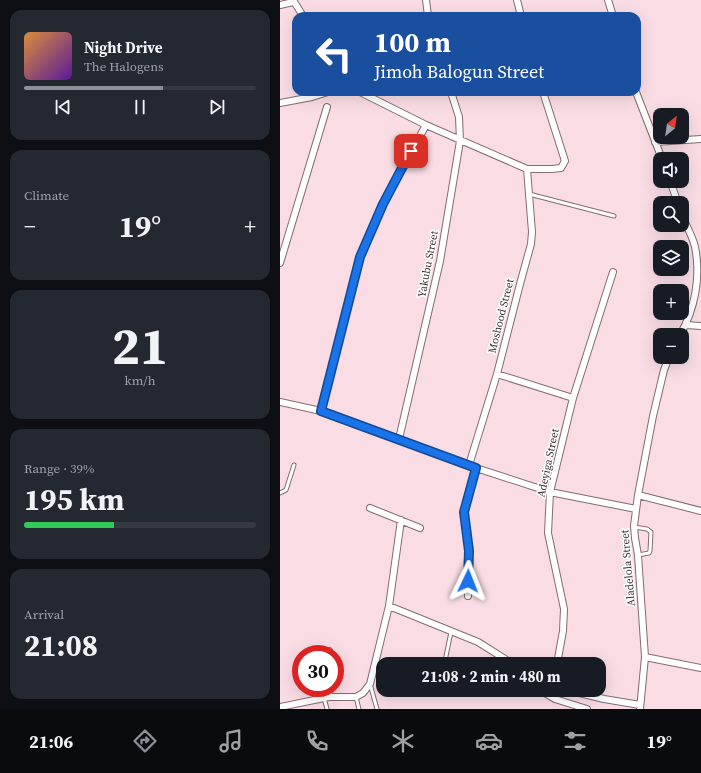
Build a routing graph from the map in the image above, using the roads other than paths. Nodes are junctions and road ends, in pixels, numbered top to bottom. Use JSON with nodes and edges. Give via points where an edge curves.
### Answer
{"nodes":[{"id":1,"x":426,"y":0,"type":"edge"},
{"id":2,"x":517,"y":0,"type":"edge"},
{"id":3,"x":608,"y":0,"type":"edge"},
{"id":4,"x":293,"y":1,"type":"edge"},
{"id":5,"x":280,"y":5,"type":"edge"},
{"id":6,"x":300,"y":12,"type":"edge"},
{"id":7,"x":428,"y":12,"type":"edge"},
{"id":8,"x":520,"y":12,"type":"edge"},
{"id":9,"x":612,"y":12,"type":"edge"},
{"id":10,"x":315,"y":96,"type":"edge"},
{"id":11,"x":368,"y":96,"type":"edge"},
{"id":12,"x":452,"y":96,"type":"edge"},
{"id":13,"x":544,"y":96,"type":"edge"},
{"id":14,"x":638,"y":96,"type":"edge"},
{"id":15,"x":280,"y":103,"type":"edge"},
{"id":16,"x":327,"y":107,"type":"dead end"},
{"id":17,"x":426,"y":125,"type":"junction"},
{"id":18,"x":653,"y":137,"type":"edge"},
{"id":19,"x":701,"y":139,"type":"edge"},
{"id":20,"x":689,"y":140,"type":"edge"},
{"id":21,"x":460,"y":141,"type":"junction"},
{"id":22,"x":528,"y":170,"type":"junction"},
{"id":23,"x":529,"y":194,"type":"junction"},
{"id":24,"x":614,"y":216,"type":"dead end"},
{"id":25,"x":689,"y":229,"type":"edge"},
{"id":26,"x":698,"y":246,"type":"edge"},
{"id":27,"x":280,"y":263,"type":"edge"},
{"id":28,"x":613,"y":272,"type":"dead end"},
{"id":29,"x":686,"y":325,"type":"junction"},
{"id":30,"x":701,"y":326,"type":"edge"},
{"id":31,"x":684,"y":328,"type":"edge"},
{"id":32,"x":666,"y":364,"type":"edge"},
{"id":33,"x":497,"y":374,"type":"junction"},
{"id":34,"x":573,"y":398,"type":"junction"},
{"id":35,"x":280,"y":402,"type":"edge"},
{"id":36,"x":321,"y":411,"type":"junction"},
{"id":37,"x":400,"y":439,"type":"junction"},
{"id":38,"x":294,"y":465,"type":"dead end"},
{"id":39,"x":469,"y":465,"type":"junction"},
{"id":40,"x":476,"y":468,"type":"junction"},
{"id":41,"x":550,"y":492,"type":"junction"},
{"id":42,"x":280,"y":493,"type":"edge"},
{"id":43,"x":638,"y":495,"type":"junction"},
{"id":44,"x":370,"y":508,"type":"dead end"},
{"id":45,"x":636,"y":510,"type":"junction"},
{"id":46,"x":701,"y":511,"type":"edge"},
{"id":47,"x":401,"y":520,"type":"junction"},
{"id":48,"x":634,"y":526,"type":"junction"},
{"id":49,"x":420,"y":528,"type":"dead end"},
{"id":50,"x":638,"y":555,"type":"junction"},
{"id":51,"x":468,"y":596,"type":"dead end"},
{"id":52,"x":389,"y":606,"type":"junction"},
{"id":53,"x":451,"y":632,"type":"junction"},
{"id":54,"x":446,"y":657,"type":"edge"},
{"id":55,"x":502,"y":657,"type":"edge"},
{"id":56,"x":558,"y":657,"type":"edge"},
{"id":57,"x":645,"y":657,"type":"junction"},
{"id":58,"x":701,"y":668,"type":"edge"},
{"id":59,"x":370,"y":684,"type":"junction"},
{"id":60,"x":326,"y":697,"type":"joint"},
{"id":61,"x":344,"y":697,"type":"edge"},
{"id":62,"x":356,"y":697,"type":"junction"},
{"id":63,"x":552,"y":697,"type":"edge"},
{"id":64,"x":596,"y":697,"type":"edge"},
{"id":65,"x":280,"y":707,"type":"edge"},
{"id":66,"x":640,"y":707,"type":"edge"},
{"id":67,"x":327,"y":709,"type":"edge"},
{"id":68,"x":359,"y":709,"type":"edge"},
{"id":69,"x":377,"y":709,"type":"edge"},
{"id":70,"x":587,"y":709,"type":"edge"}],
"edges":[{"from":1,"to":7,"type":"street"},
{"from":2,"to":8,"type":"street"},
{"from":3,"to":9,"type":"street"},
{"from":4,"to":5,"type":"street"},
{"from":4,"to":6,"type":"street"},
{"from":10,"to":15,"type":"street"},
{"from":11,"to":17,"type":"street"},
{"from":12,"to":21,"type":"street","name":"Yakubu Street","via":[[459,117]]},
{"from":13,"to":22,"type":"street","via":[[565,161],[561,168]]},
{"from":14,"to":18,"type":"street"},
{"from":16,"to":27,"type":"street"},
{"from":17,"to":21,"type":"street"},
{"from":17,"to":36,"type":"street","via":[[383,204],[360,257]]},
{"from":19,"to":20,"type":"street"},
{"from":21,"to":22,"type":"street"},
{"from":21,"to":37,"type":"street","name":"Yakubu Street","via":[[440,261]]},
{"from":22,"to":23,"type":"street","name":"Moshood Street"},
{"from":23,"to":24,"type":"lane"},
{"from":23,"to":33,"type":"street","name":"Moshood Street","via":[[531,244]]},
{"from":25,"to":26,"type":"street"},
{"from":26,"to":29,"type":"street","via":[[698,273],[692,308]]},
{"from":28,"to":34,"type":"street","name":"Adeyiga Street"},
{"from":29,"to":30,"type":"street"},
{"from":29,"to":31,"type":"street"},
{"from":32,"to":43,"type":"street","name":"Aladelola Street","via":[[653,416]]},
{"from":33,"to":34,"type":"street"},
{"from":33,"to":39,"type":"street","name":"Moshood Street"},
{"from":34,"to":41,"type":"street","name":"Adeyiga Street"},
{"from":35,"to":36,"type":"street"},
{"from":36,"to":37,"type":"street"},
{"from":37,"to":39,"type":"street"},
{"from":38,"to":42,"type":"lane","via":[[286,490]]},
{"from":39,"to":40,"type":"street"},
{"from":40,"to":41,"type":"street"},
{"from":40,"to":51,"type":"street","via":[[464,512],[469,551]]},
{"from":41,"to":45,"type":"street"},
{"from":41,"to":56,"type":"street","name":"Adeyiga Street","via":[[548,533],[564,609]]},
{"from":43,"to":45,"type":"street","name":"Aladelola Street"},
{"from":43,"to":46,"type":"street"},
{"from":44,"to":47,"type":"street"},
{"from":45,"to":48,"type":"street","name":"Aladelola Street"},
{"from":47,"to":49,"type":"street"},
{"from":47,"to":52,"type":"street"},
{"from":48,"to":50,"type":"street","name":"Aladelola Street"},
{"from":48,"to":50,"type":"lane","via":[[651,532],[649,553]]},
{"from":50,"to":57,"type":"street","name":"Aladelola Street"},
{"from":52,"to":53,"type":"street"},
{"from":52,"to":59,"type":"street"},
{"from":53,"to":54,"type":"lane"},
{"from":53,"to":55,"type":"street","via":[[478,642]]},
{"from":57,"to":58,"type":"street"},
{"from":57,"to":66,"type":"street","name":"Aladelola Street"},
{"from":59,"to":62,"type":"street"},
{"from":59,"to":69,"type":"lane"},
{"from":60,"to":65,"type":"street"},
{"from":60,"to":67,"type":"lane"},
{"from":61,"to":62,"type":"street"},
{"from":62,"to":68,"type":"lane"},
{"from":63,"to":70,"type":"street"},
{"from":64,"to":66,"type":"street"}]}
